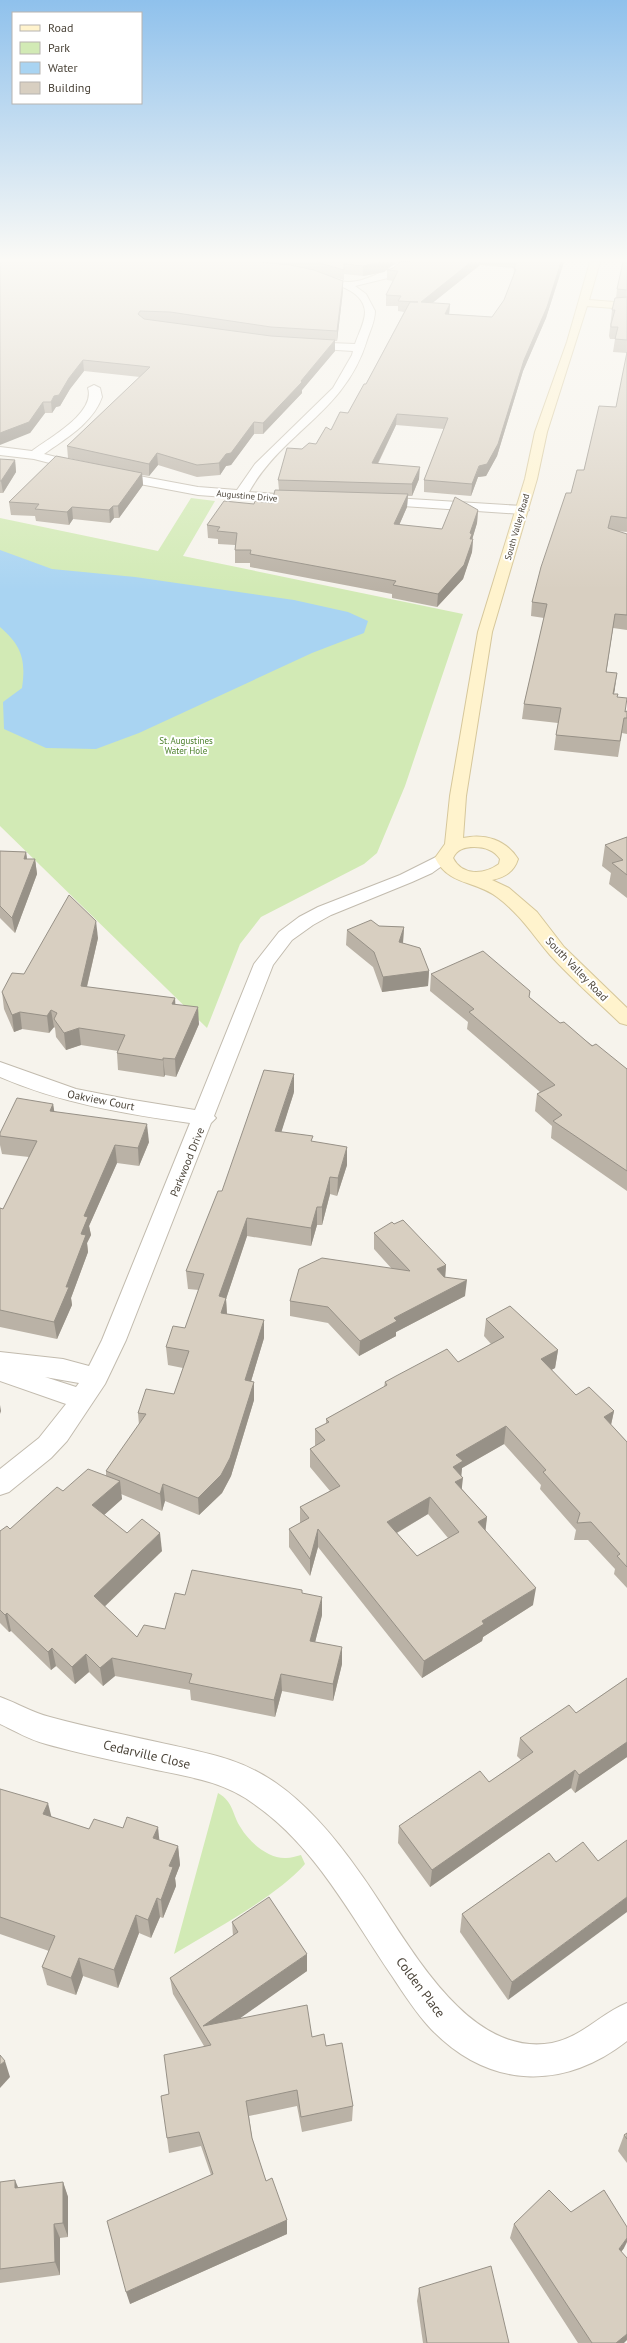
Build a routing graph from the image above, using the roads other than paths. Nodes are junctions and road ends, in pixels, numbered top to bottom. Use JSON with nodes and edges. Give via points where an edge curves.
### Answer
{"nodes":[{"id":1,"x":350,"y":371,"type":"edge"},
{"id":2,"x":561,"y":371,"type":"edge"},
{"id":3,"x":94,"y":388,"type":"dead end"},
{"id":4,"x":0,"y":451,"type":"edge"},
{"id":5,"x":34,"y":455,"type":"junction"},
{"id":6,"x":241,"y":495,"type":"junction"},
{"id":7,"x":318,"y":500,"type":"edge"},
{"id":8,"x":367,"y":501,"type":"edge"},
{"id":9,"x":522,"y":510,"type":"junction"},
{"id":10,"x":458,"y":796,"type":"junction"},
{"id":11,"x":484,"y":842,"type":"junction"},
{"id":12,"x":449,"y":852,"type":"junction"},
{"id":13,"x":507,"y":866,"type":"junction"},
{"id":14,"x":464,"y":875,"type":"junction"},
{"id":15,"x":404,"y":881,"type":"junction"},
{"id":16,"x":530,"y":916,"type":"junction"},
{"id":17,"x":627,"y":1019,"type":"edge"},
{"id":18,"x":0,"y":1069,"type":"edge"},
{"id":19,"x":205,"y":1118,"type":"junction"},
{"id":20,"x":0,"y":1362,"type":"edge"},
{"id":21,"x":0,"y":1371,"type":"edge"},
{"id":22,"x":96,"y":1377,"type":"junction"},
{"id":23,"x":82,"y":1399,"type":"junction"},
{"id":24,"x":0,"y":1484,"type":"edge"},
{"id":25,"x":0,"y":1710,"type":"edge"},
{"id":26,"x":287,"y":1812,"type":"joint"},
{"id":27,"x":627,"y":2020,"type":"edge"}],
"edges":[{"from":1,"to":6,"type":"street","via":[[340,389],[323,408],[263,462]]},
{"from":2,"to":9,"type":"main road","name":"South Valley Road","via":[[541,432]]},
{"from":3,"to":5,"type":"street","via":[[96,398],[88,411]]},
{"from":4,"to":5,"type":"street","name":"Augustine Drive"},
{"from":5,"to":6,"type":"street","name":"Augustine Drive","via":[[162,485]]},
{"from":6,"to":7,"type":"street","name":"Augustine Drive"},
{"from":8,"to":9,"type":"street"},
{"from":9,"to":10,"type":"main road","name":"South Valley Road","via":[[486,632]]},
{"from":10,"to":11,"type":"main road","name":"South Valley Road","via":[[468,822]]},
{"from":10,"to":12,"type":"main road","name":"South Valley Road"},
{"from":11,"to":12,"type":"main road","name":"South Valley Road","via":[[468,842]]},
{"from":11,"to":13,"type":"main road","name":"South Valley Road","via":[[506,853],[509,859]]},
{"from":12,"to":14,"type":"main road","name":"South Valley Road","via":[[446,864]]},
{"from":12,"to":15,"type":"street","name":"Parkwood Drive","via":[[428,870]]},
{"from":13,"to":14,"type":"main road","via":[[495,875]]},
{"from":13,"to":16,"type":"main road","name":"South Valley Road","via":[[513,884]]},
{"from":14,"to":15,"type":"street","name":"Parkwood Drive"},
{"from":14,"to":16,"type":"main road","name":"South Valley Road","via":[[503,892]]},
{"from":15,"to":19,"type":"street","name":"Parkwood Drive","via":[[309,919],[288,934],[264,964]]},
{"from":16,"to":17,"type":"main road","name":"South Valley Road","via":[[557,951]]},
{"from":18,"to":19,"type":"street","name":"Oakview Court","via":[[41,1087],[92,1101]]},
{"from":19,"to":22,"type":"street","name":"Parkwood Drive","via":[[114,1340]]},
{"from":20,"to":22,"type":"street","via":[[63,1369]]},
{"from":21,"to":23,"type":"street"},
{"from":22,"to":23,"type":"street","name":"Parkwood Drive"},
{"from":23,"to":24,"type":"street","name":"Parkwood Drive","via":[[48,1445]]},
{"from":25,"to":26,"type":"street","name":"Cedarville Close","via":[[45,1730],[231,1773],[253,1785]]},
{"from":26,"to":27,"type":"street","name":"Colden Place","via":[[327,1855],[431,2004],[454,2028],[475,2044],[510,2059],[544,2060],[562,2057],[592,2046]]}]}
